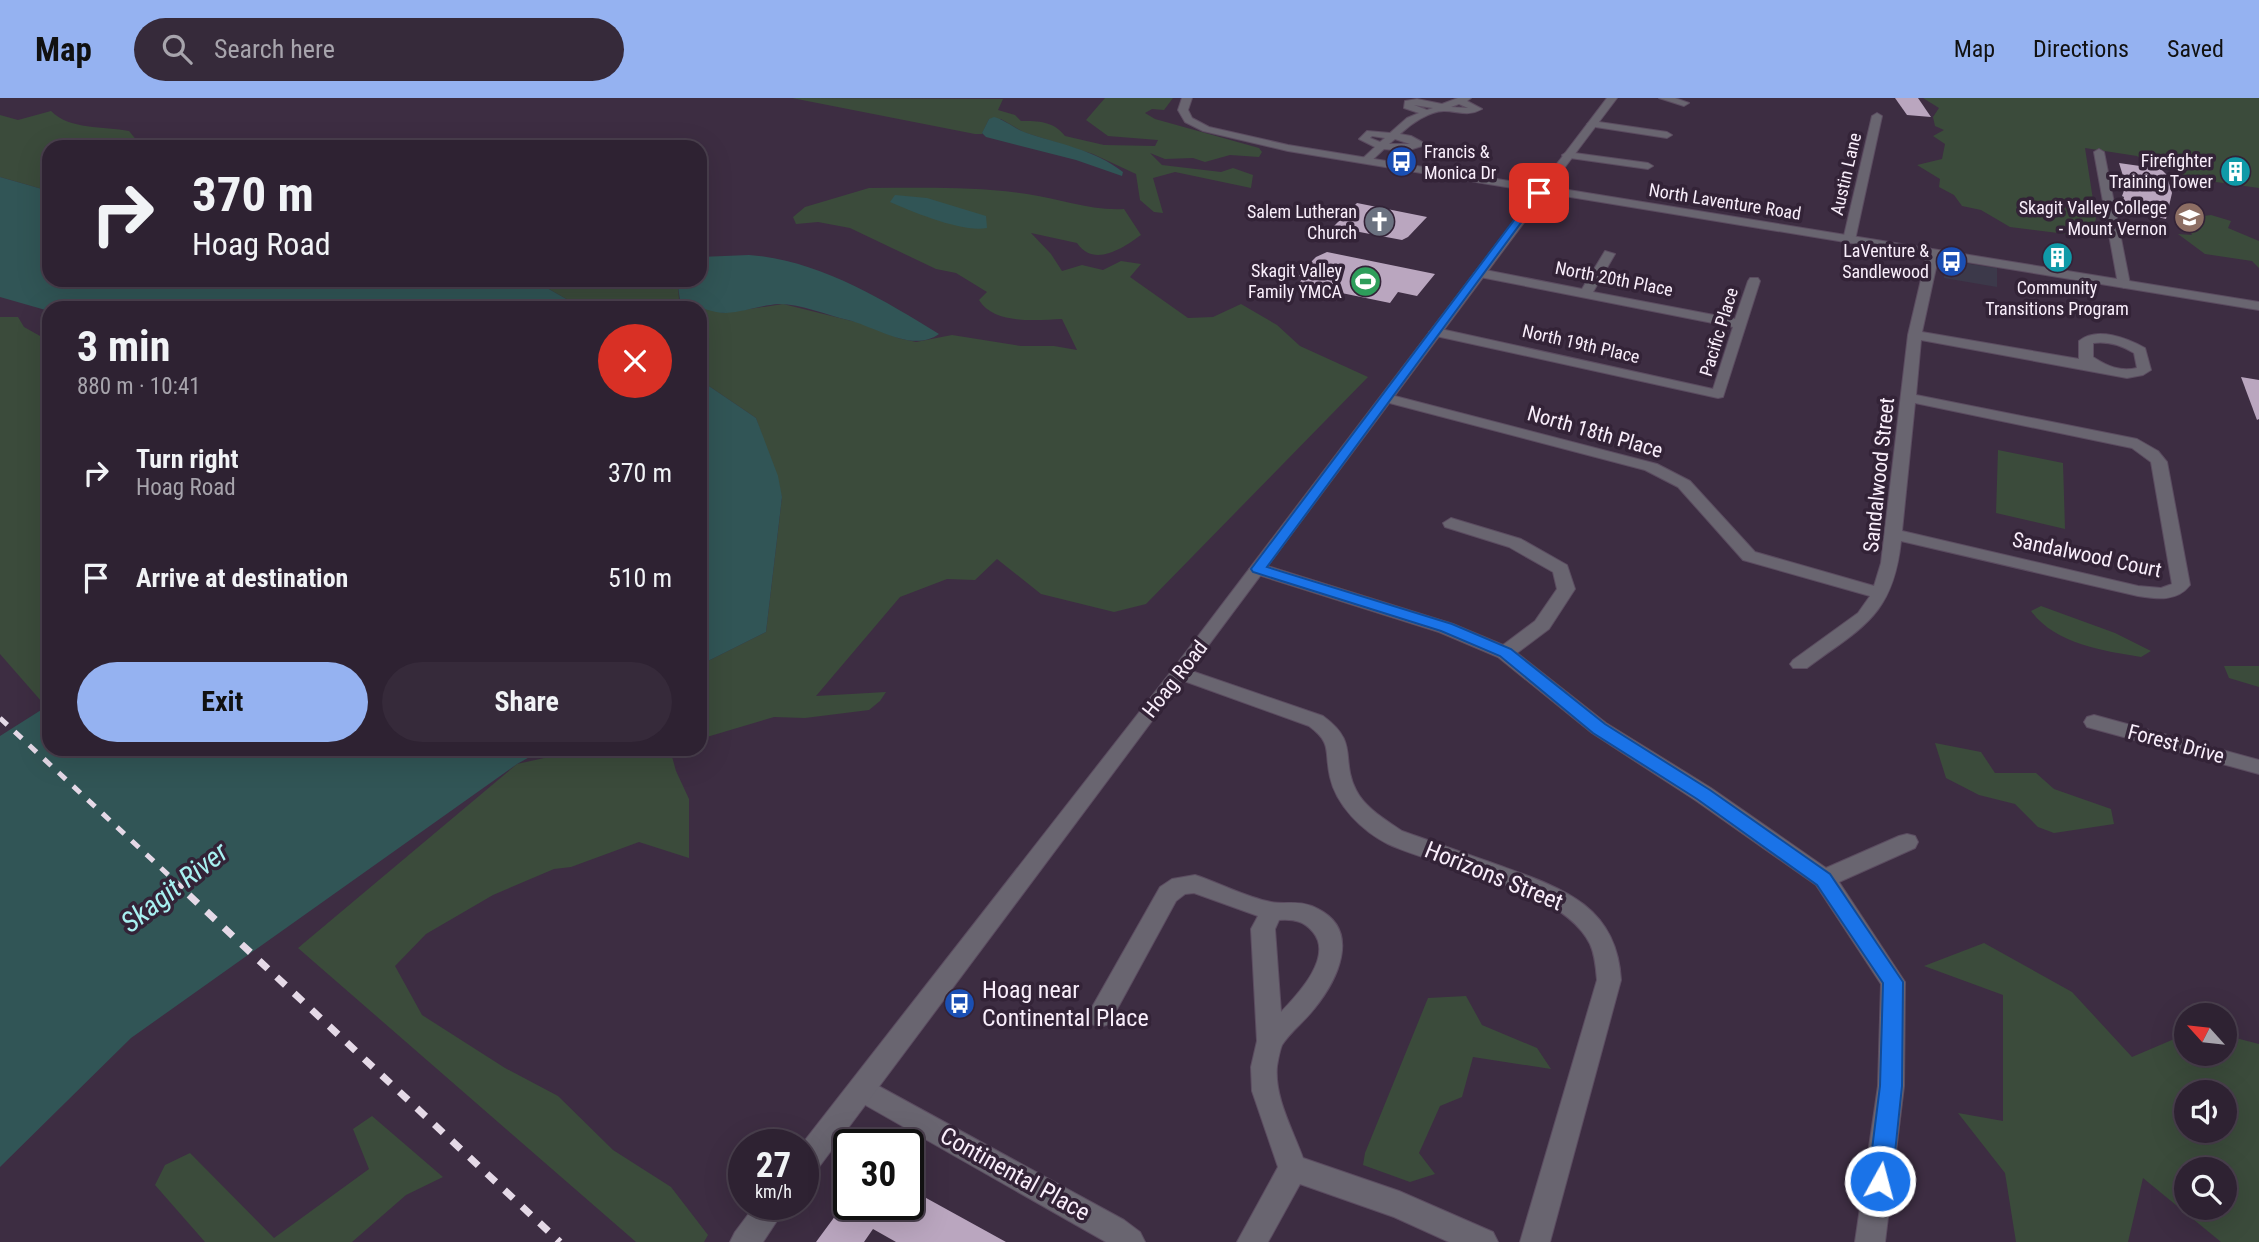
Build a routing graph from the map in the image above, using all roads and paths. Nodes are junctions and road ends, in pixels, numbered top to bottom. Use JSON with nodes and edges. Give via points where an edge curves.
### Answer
{"nodes":[{"id":1,"x":1187,"y":98,"type":"edge"},
{"id":2,"x":1612,"y":98,"type":"edge"},
{"id":3,"x":1664,"y":98,"type":"edge"},
{"id":4,"x":1463,"y":99,"type":"edge"},
{"id":5,"x":1684,"y":103,"type":"dead end"},
{"id":6,"x":1442,"y":107,"type":"junction"},
{"id":7,"x":1427,"y":113,"type":"junction"},
{"id":8,"x":1877,"y":116,"type":"dead end"},
{"id":9,"x":1592,"y":124,"type":"junction"},
{"id":10,"x":1393,"y":135,"type":"junction"},
{"id":11,"x":1667,"y":135,"type":"dead end"},
{"id":12,"x":1381,"y":146,"type":"junction"},
{"id":13,"x":2099,"y":152,"type":"dead end"},
{"id":14,"x":1567,"y":155,"type":"junction"},
{"id":15,"x":1365,"y":161,"type":"junction"},
{"id":16,"x":1648,"y":166,"type":"dead end"},
{"id":17,"x":1542,"y":189,"type":"junction"},
{"id":18,"x":1849,"y":240,"type":"junction"},
{"id":19,"x":1609,"y":254,"type":"dead end"},
{"id":20,"x":1933,"y":254,"type":"junction"},
{"id":21,"x":1480,"y":273,"type":"junction"},
{"id":22,"x":1754,"y":281,"type":"dead end"},
{"id":23,"x":2124,"y":285,"type":"junction"},
{"id":24,"x":1586,"y":293,"type":"junction"},
{"id":25,"x":2259,"y":306,"type":"edge"},
{"id":26,"x":1740,"y":324,"type":"junction"},
{"id":27,"x":1436,"y":332,"type":"junction"},
{"id":28,"x":1915,"y":335,"type":"junction"},
{"id":29,"x":2099,"y":368,"type":"dead end"},
{"id":30,"x":1718,"y":394,"type":"joint"},
{"id":31,"x":1387,"y":398,"type":"junction"},
{"id":32,"x":1909,"y":398,"type":"junction"},
{"id":33,"x":1451,"y":523,"type":"dead end"},
{"id":34,"x":1892,"y":534,"type":"junction"},
{"id":35,"x":1258,"y":569,"type":"junction"},
{"id":36,"x":1881,"y":594,"type":"junction"},
{"id":37,"x":1506,"y":653,"type":"junction"},
{"id":38,"x":1800,"y":664,"type":"dead end"},
{"id":39,"x":1180,"y":673,"type":"junction"},
{"id":40,"x":2094,"y":722,"type":"dead end"},
{"id":41,"x":2259,"y":767,"type":"edge"},
{"id":42,"x":1907,"y":842,"type":"dead end"},
{"id":43,"x":1824,"y":880,"type":"junction"},
{"id":44,"x":1272,"y":912,"type":"junction"},
{"id":45,"x":1100,"y":1016,"type":"dead end"},
{"id":46,"x":1270,"y":1041,"type":"junction"},
{"id":47,"x":862,"y":1088,"type":"junction"},
{"id":48,"x":819,"y":1145,"type":"edge"},
{"id":49,"x":1293,"y":1168,"type":"junction"},
{"id":50,"x":762,"y":1220,"type":"edge"},
{"id":51,"x":746,"y":1242,"type":"edge"},
{"id":52,"x":1130,"y":1242,"type":"edge"},
{"id":53,"x":1252,"y":1242,"type":"edge"},
{"id":54,"x":1483,"y":1242,"type":"edge"},
{"id":55,"x":1535,"y":1242,"type":"edge"},
{"id":56,"x":1870,"y":1242,"type":"edge"}],
"edges":[{"from":1,"to":15,"type":"street","name":"North Laventure Road","via":[[1183,110],[1188,120],[1206,130]]},
{"from":2,"to":9,"type":"street","name":"Hoag Road"},
{"from":3,"to":5,"type":"street"},
{"from":4,"to":6,"type":"street"},
{"from":4,"to":6,"type":"street","via":[[1477,109]]},
{"from":6,"to":7,"type":"street"},
{"from":6,"to":7,"type":"street","via":[[1408,103]]},
{"from":7,"to":10,"type":"street"},
{"from":8,"to":18,"type":"street","name":"Austin Lane"},
{"from":9,"to":11,"type":"street"},
{"from":9,"to":14,"type":"street","name":"Hoag Road"},
{"from":10,"to":12,"type":"street"},
{"from":10,"to":12,"type":"street","via":[[1370,133],[1364,139]]},
{"from":10,"to":12,"type":"street","via":[[1415,141],[1417,146]]},
{"from":12,"to":15,"type":"street"},
{"from":13,"to":23,"type":"street"},
{"from":14,"to":16,"type":"street"},
{"from":14,"to":17,"type":"street","name":"Hoag Road"},
{"from":15,"to":17,"type":"street","name":"North Laventure Road"},
{"from":17,"to":18,"type":"street","name":"North Laventure Road"},
{"from":17,"to":21,"type":"street","name":"Hoag Road"},
{"from":18,"to":20,"type":"street","name":"North Laventure Road"},
{"from":19,"to":24,"type":"street"},
{"from":20,"to":23,"type":"street","name":"North Laventure Road"},
{"from":20,"to":28,"type":"street","name":"Sandalwood Street"},
{"from":21,"to":24,"type":"street","name":"North 20th Place"},
{"from":21,"to":27,"type":"street","name":"Hoag Road"},
{"from":22,"to":26,"type":"street","name":"Pacific Place"},
{"from":23,"to":25,"type":"street","name":"North Laventure Road"},
{"from":24,"to":26,"type":"street","name":"North 20th Place"},
{"from":26,"to":30,"type":"street","name":"Pacific Place"},
{"from":27,"to":30,"type":"street","name":"North 19th Place"},
{"from":27,"to":31,"type":"street","name":"Hoag Road"},
{"from":28,"to":29,"type":"street"},
{"from":28,"to":32,"type":"street","name":"Sandalwood Street"},
{"from":31,"to":35,"type":"street","name":"Hoag Road"},
{"from":31,"to":36,"type":"street","name":"North 18th Place","via":[[1651,467],[1684,484],[1749,556]]},
{"from":32,"to":34,"type":"street","name":"Sandalwood Street"},
{"from":32,"to":34,"type":"street","name":"Sandalwood Court","via":[[2104,436],[2137,444],[2153,454],[2159,462],[2181,585],[2164,594],[2138,591]]},
{"from":33,"to":37,"type":"street","via":[[1515,543],[1561,569],[1566,589],[1542,625]]},
{"from":34,"to":36,"type":"street","name":"Sandalwood Street"},
{"from":35,"to":37,"type":"street","via":[[1446,628]]},
{"from":35,"to":39,"type":"street","name":"Hoag Road"},
{"from":36,"to":38,"type":"street","name":"Sandalwood Street","via":[[1864,617]]},
{"from":37,"to":43,"type":"street","via":[[1599,729],[1703,794]]},
{"from":39,"to":47,"type":"street","name":"Hoag Road"},
{"from":39,"to":55,"type":"street","name":"Horizons Street","via":[[1316,721],[1330,730],[1339,745],[1343,786],[1354,806],[1373,822],[1394,837],[1552,894],[1572,906],[1604,943],[1609,980]]},
{"from":40,"to":41,"type":"street","name":"Forest Drive"},
{"from":42,"to":43,"type":"street"},
{"from":43,"to":56,"type":"street","via":[[1893,982],[1891,1086]]},
{"from":44,"to":45,"type":"street","via":[[1195,884],[1180,885],[1168,894]]},
{"from":44,"to":46,"type":"street","via":[[1262,929]]},
{"from":44,"to":46,"type":"street","via":[[1308,913],[1324,925],[1331,944],[1327,967],[1314,993]]},
{"from":46,"to":49,"type":"street","via":[[1265,1091]]},
{"from":47,"to":48,"type":"street","name":"Hoag Road"},
{"from":47,"to":52,"type":"street","name":"Continental Place"},
{"from":49,"to":53,"type":"street"},
{"from":49,"to":54,"type":"street","via":[[1399,1205]]},
{"from":50,"to":51,"type":"street"}]}
